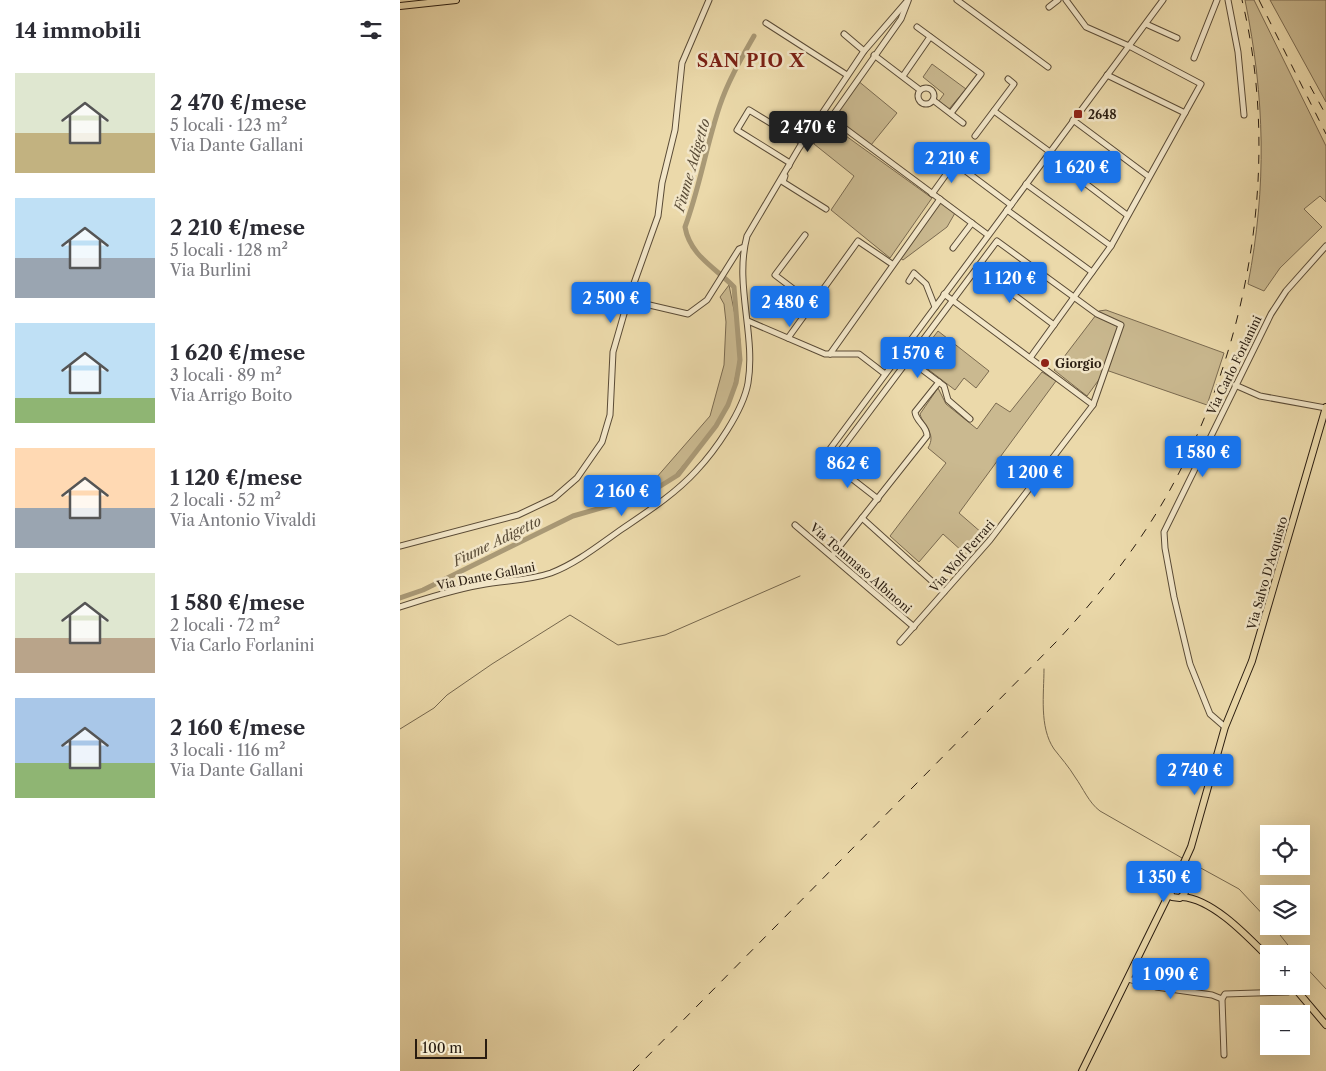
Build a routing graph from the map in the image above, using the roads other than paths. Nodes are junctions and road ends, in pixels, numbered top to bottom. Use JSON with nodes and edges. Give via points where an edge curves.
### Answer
{"nodes":[{"id":1,"x":456,"y":0,"type":"edge"},
{"id":2,"x":709,"y":0,"type":"edge"},
{"id":3,"x":908,"y":0,"type":"edge"},
{"id":4,"x":957,"y":0,"type":"edge"},
{"id":5,"x":1058,"y":0,"type":"edge"},
{"id":6,"x":1066,"y":0,"type":"edge"},
{"id":7,"x":1163,"y":0,"type":"edge"},
{"id":8,"x":1218,"y":0,"type":"edge"},
{"id":9,"x":1228,"y":0,"type":"edge"},
{"id":10,"x":400,"y":6,"type":"edge"},
{"id":11,"x":1048,"y":7,"type":"dead end"},
{"id":12,"x":766,"y":23,"type":"dead end"},
{"id":13,"x":1146,"y":24,"type":"junction"},
{"id":14,"x":917,"y":27,"type":"dead end"},
{"id":15,"x":844,"y":34,"type":"dead end"},
{"id":16,"x":930,"y":37,"type":"junction"},
{"id":17,"x":1177,"y":38,"type":"dead end"},
{"id":18,"x":1129,"y":46,"type":"junction"},
{"id":19,"x":864,"y":51,"type":"junction"},
{"id":20,"x":874,"y":55,"type":"junction"},
{"id":21,"x":1194,"y":58,"type":"dead end"},
{"id":22,"x":1048,"y":67,"type":"dead end"},
{"id":23,"x":847,"y":75,"type":"junction"},
{"id":24,"x":1107,"y":75,"type":"junction"},
{"id":25,"x":903,"y":76,"type":"junction"},
{"id":26,"x":1008,"y":79,"type":"dead end"},
{"id":27,"x":920,"y":90,"type":"junction"},
{"id":28,"x":933,"y":100,"type":"junction"},
{"id":29,"x":994,"y":111,"type":"junction"},
{"id":30,"x":951,"y":113,"type":"junction"},
{"id":31,"x":1185,"y":113,"type":"junction"},
{"id":32,"x":1244,"y":115,"type":"dead end"},
{"id":33,"x":831,"y":118,"type":"junction"},
{"id":34,"x":1074,"y":120,"type":"junction"},
{"id":35,"x":963,"y":123,"type":"dead end"},
{"id":36,"x":975,"y":136,"type":"dead end"},
{"id":37,"x":804,"y":141,"type":"junction"},
{"id":38,"x":1049,"y":153,"type":"junction"},
{"id":39,"x":955,"y":162,"type":"dead end"},
{"id":40,"x":790,"y":163,"type":"junction"},
{"id":41,"x":963,"y":169,"type":"dead end"},
{"id":42,"x":1148,"y":176,"type":"junction"},
{"id":43,"x":1026,"y":184,"type":"junction"},
{"id":44,"x":932,"y":194,"type":"junction"},
{"id":45,"x":940,"y":199,"type":"junction"},
{"id":46,"x":1010,"y":204,"type":"junction"},
{"id":47,"x":826,"y":209,"type":"dead end"},
{"id":48,"x":1006,"y":210,"type":"junction"},
{"id":49,"x":1128,"y":215,"type":"junction"},
{"id":50,"x":972,"y":223,"type":"junction"},
{"id":51,"x":805,"y":235,"type":"dead end"},
{"id":52,"x":988,"y":235,"type":"junction"},
{"id":53,"x":1111,"y":246,"type":"junction"},
{"id":54,"x":1326,"y":246,"type":"edge"},
{"id":55,"x":744,"y":248,"type":"junction"},
{"id":56,"x":953,"y":248,"type":"dead end"},
{"id":57,"x":970,"y":258,"type":"junction"},
{"id":58,"x":892,"y":264,"type":"junction"},
{"id":59,"x":976,"y":269,"type":"junction"},
{"id":60,"x":1092,"y":272,"type":"junction"},
{"id":61,"x":909,"y":281,"type":"dead end"},
{"id":62,"x":944,"y":294,"type":"junction"},
{"id":63,"x":1073,"y":297,"type":"junction"},
{"id":64,"x":628,"y":300,"type":"junction"},
{"id":65,"x":952,"y":300,"type":"junction"},
{"id":66,"x":812,"y":303,"type":"junction"},
{"id":67,"x":935,"y":307,"type":"junction"},
{"id":68,"x":748,"y":321,"type":"junction"},
{"id":69,"x":1054,"y":325,"type":"junction"},
{"id":70,"x":788,"y":338,"type":"junction"},
{"id":71,"x":900,"y":353,"type":"junction"},
{"id":72,"x":830,"y":354,"type":"junction"},
{"id":73,"x":1030,"y":358,"type":"junction"},
{"id":74,"x":908,"y":360,"type":"junction"},
{"id":75,"x":885,"y":374,"type":"junction"},
{"id":76,"x":939,"y":382,"type":"junction"},
{"id":77,"x":1235,"y":386,"type":"junction"},
{"id":78,"x":1093,"y":405,"type":"junction"},
{"id":79,"x":1326,"y":408,"type":"edge"},
{"id":80,"x":857,"y":412,"type":"junction"},
{"id":81,"x":865,"y":418,"type":"junction"},
{"id":82,"x":970,"y":419,"type":"dead end"},
{"id":83,"x":831,"y":463,"type":"junction"},
{"id":84,"x":878,"y":499,"type":"junction"},
{"id":85,"x":862,"y":518,"type":"junction"},
{"id":86,"x":795,"y":525,"type":"dead end"},
{"id":87,"x":400,"y":546,"type":"edge"},
{"id":88,"x":832,"y":556,"type":"junction"},
{"id":89,"x":944,"y":592,"type":"junction"},
{"id":90,"x":400,"y":607,"type":"edge"},
{"id":91,"x":914,"y":627,"type":"junction"},
{"id":92,"x":900,"y":642,"type":"dead end"},
{"id":93,"x":1225,"y":727,"type":"junction"},
{"id":94,"x":1184,"y":861,"type":"junction"},
{"id":95,"x":1177,"y":878,"type":"junction"},
{"id":96,"x":1187,"y":883,"type":"junction"},
{"id":97,"x":1170,"y":892,"type":"junction"},
{"id":98,"x":1180,"y":898,"type":"junction"},
{"id":99,"x":1195,"y":898,"type":"junction"},
{"id":100,"x":1162,"y":909,"type":"junction"},
{"id":101,"x":1260,"y":949,"type":"edge"},
{"id":102,"x":1128,"y":979,"type":"junction"},
{"id":103,"x":1260,"y":992,"type":"edge"},
{"id":104,"x":1300,"y":995,"type":"edge"},
{"id":105,"x":1222,"y":999,"type":"junction"},
{"id":106,"x":1326,"y":1025,"type":"edge"},
{"id":107,"x":1224,"y":1055,"type":"dead end"},
{"id":108,"x":1082,"y":1071,"type":"edge"}],
"edges":[{"from":1,"to":10,"type":"main road"},
{"from":2,"to":64,"type":"street","via":[[682,63],[675,130],[662,182],[658,216]]},
{"from":3,"to":19,"type":"street","name":"Via Dante Gallani"},
{"from":3,"to":20,"type":"street","via":[[900,19]]},
{"from":4,"to":22,"type":"street"},
{"from":5,"to":11,"type":"street"},
{"from":6,"to":18,"type":"street","via":[[1086,27]]},
{"from":7,"to":13,"type":"street"},
{"from":8,"to":21,"type":"street"},
{"from":9,"to":32,"type":"street","via":[[1238,52]]},
{"from":12,"to":23,"type":"street"},
{"from":13,"to":17,"type":"street"},
{"from":13,"to":18,"type":"street"},
{"from":14,"to":16,"type":"street"},
{"from":15,"to":19,"type":"street"},
{"from":16,"to":25,"type":"street"},
{"from":16,"to":30,"type":"street","via":[[981,74]]},
{"from":18,"to":24,"type":"street"},
{"from":18,"to":31,"type":"street","via":[[1201,84]]},
{"from":19,"to":23,"type":"street","name":"Via Dante Gallani"},
{"from":20,"to":25,"type":"street"},
{"from":20,"to":33,"type":"street"},
{"from":23,"to":37,"type":"street","name":"Via Dante Gallani"},
{"from":24,"to":31,"type":"street"},
{"from":24,"to":34,"type":"street"},
{"from":25,"to":27,"type":"street"},
{"from":26,"to":29,"type":"street","via":[[1014,84]]},
{"from":27,"to":28,"type":"street","via":[[932,90]]},
{"from":27,"to":28,"type":"street","via":[[921,102]]},
{"from":28,"to":30,"type":"street"},
{"from":29,"to":36,"type":"street"},
{"from":29,"to":38,"type":"street"},
{"from":30,"to":35,"type":"street"},
{"from":31,"to":42,"type":"street"},
{"from":33,"to":37,"type":"street","via":[[812,141]]},
{"from":33,"to":44,"type":"street"},
{"from":34,"to":38,"type":"street"},
{"from":34,"to":42,"type":"street"},
{"from":37,"to":40,"type":"street","name":"Via Dante Gallani"},
{"from":37,"to":40,"type":"street","via":[[749,110],[745,116],[737,130]]},
{"from":38,"to":43,"type":"street"},
{"from":38,"to":49,"type":"street"},
{"from":39,"to":44,"type":"street"},
{"from":40,"to":47,"type":"street","via":[[783,182]]},
{"from":40,"to":55,"type":"street","name":"Via Dante Gallani","via":[[751,228]]},
{"from":41,"to":46,"type":"street"},
{"from":42,"to":49,"type":"street"},
{"from":43,"to":46,"type":"street"},
{"from":43,"to":53,"type":"street"},
{"from":44,"to":45,"type":"street"},
{"from":45,"to":50,"type":"street"},
{"from":45,"to":58,"type":"street"},
{"from":46,"to":48,"type":"street"},
{"from":48,"to":52,"type":"street"},
{"from":48,"to":60,"type":"street"},
{"from":49,"to":53,"type":"street"},
{"from":50,"to":52,"type":"street"},
{"from":50,"to":56,"type":"street"},
{"from":51,"to":66,"type":"street","via":[[775,275]]},
{"from":52,"to":57,"type":"street"},
{"from":53,"to":60,"type":"street"},
{"from":54,"to":77,"type":"street","name":"Via Carlo Forlanini","via":[[1274,309]]},
{"from":55,"to":64,"type":"street","via":[[739,249],[707,300],[688,314]]},
{"from":55,"to":68,"type":"street","name":"Via Dante Gallani"},
{"from":57,"to":59,"type":"street"},
{"from":57,"to":62,"type":"street"},
{"from":58,"to":66,"type":"street","via":[[858,241]]},
{"from":58,"to":72,"type":"street"},
{"from":59,"to":63,"type":"street","via":[[997,241]]},
{"from":59,"to":65,"type":"street"},
{"from":59,"to":69,"type":"street"},
{"from":60,"to":63,"type":"street"},
{"from":61,"to":67,"type":"street","via":[[914,273],[926,284]]},
{"from":62,"to":65,"type":"street"},
{"from":62,"to":67,"type":"street"},
{"from":63,"to":69,"type":"street"},
{"from":63,"to":78,"type":"street","name":"Via Wolf Ferrari","via":[[1097,314],[1121,325]]},
{"from":64,"to":87,"type":"street","via":[[613,352],[610,415],[602,442],[577,478],[554,498],[518,515]]},
{"from":65,"to":73,"type":"street"},
{"from":65,"to":74,"type":"street"},
{"from":66,"to":70,"type":"street"},
{"from":67,"to":71,"type":"street"},
{"from":68,"to":70,"type":"street"},
{"from":68,"to":90,"type":"street","name":"Via Dante Gallani","via":[[749,371],[741,403],[696,471],[671,493],[568,566],[526,580],[482,584]]},
{"from":69,"to":73,"type":"street"},
{"from":70,"to":72,"type":"street"},
{"from":71,"to":74,"type":"street"},
{"from":71,"to":75,"type":"street"},
{"from":72,"to":75,"type":"street","via":[[859,354]]},
{"from":73,"to":78,"type":"street"},
{"from":74,"to":76,"type":"street"},
{"from":74,"to":81,"type":"street"},
{"from":75,"to":80,"type":"street"},
{"from":76,"to":82,"type":"street","via":[[944,386],[948,400]]},
{"from":76,"to":84,"type":"street","via":[[916,412],[927,436]]},
{"from":77,"to":79,"type":"street","via":[[1260,396]]},
{"from":77,"to":93,"type":"street","name":"Via Carlo Forlanini","via":[[1185,493],[1166,523],[1164,537],[1190,664],[1210,714]]},
{"from":78,"to":89,"type":"street","name":"Via Wolf Ferrari","via":[[990,540]]},
{"from":79,"to":93,"type":"main road","name":"Via Salvo D'Acquisto","via":[[1252,660]]},
{"from":80,"to":81,"type":"street"},
{"from":80,"to":83,"type":"street","via":[[824,457]]},
{"from":81,"to":83,"type":"street"},
{"from":83,"to":84,"type":"street"},
{"from":84,"to":85,"type":"street"},
{"from":85,"to":88,"type":"street"},
{"from":85,"to":89,"type":"street"},
{"from":86,"to":88,"type":"street","name":"Via Tommaso Albinoni"},
{"from":88,"to":91,"type":"street","name":"Via Tommaso Albinoni"},
{"from":89,"to":91,"type":"street","name":"Via Wolf Ferrari"},
{"from":91,"to":92,"type":"street","name":"Via Wolf Ferrari"},
{"from":93,"to":94,"type":"main road","name":"Via Salvo D'Acquisto"},
{"from":94,"to":95,"type":"main road"},
{"from":94,"to":96,"type":"main road"},
{"from":95,"to":96,"type":"main road","via":[[1181,877]]},
{"from":95,"to":97,"type":"main road"},
{"from":96,"to":98,"type":"main road"},
{"from":96,"to":99,"type":"main road"},
{"from":97,"to":98,"type":"main road","via":[[1172,897]]},
{"from":97,"to":100,"type":"main road"},
{"from":98,"to":99,"type":"main road"},
{"from":98,"to":100,"type":"main road"},
{"from":99,"to":101,"type":"main road","via":[[1243,932]]},
{"from":100,"to":102,"type":"main road"},
{"from":102,"to":105,"type":"street"},
{"from":102,"to":108,"type":"main road"},
{"from":103,"to":105,"type":"street","via":[[1230,993]]},
{"from":104,"to":106,"type":"main road"},
{"from":105,"to":107,"type":"street"}]}
